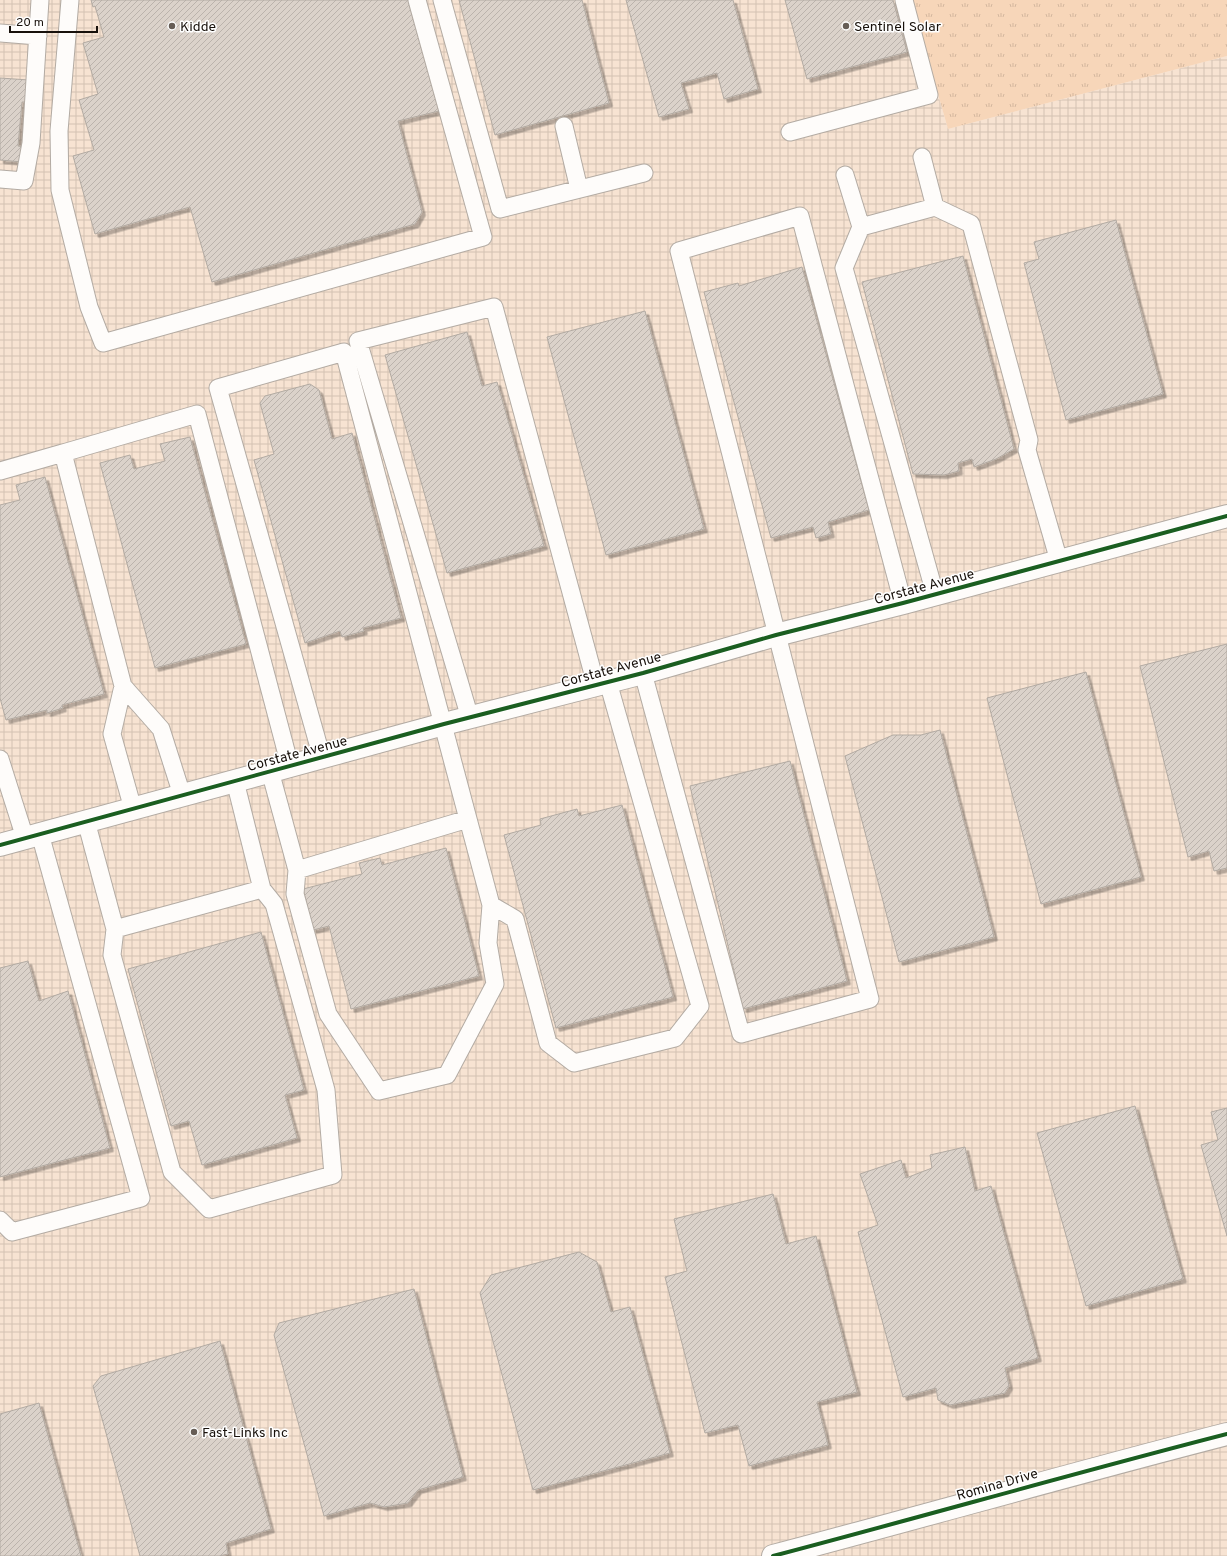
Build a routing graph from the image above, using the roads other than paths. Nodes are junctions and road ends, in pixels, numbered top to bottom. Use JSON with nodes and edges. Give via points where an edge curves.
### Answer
{"nodes":[{"id":1,"x":40,"y":0,"type":"edge"},
{"id":2,"x":70,"y":0,"type":"edge"},
{"id":3,"x":418,"y":0,"type":"edge"},
{"id":4,"x":442,"y":0,"type":"edge"},
{"id":5,"x":904,"y":0,"type":"edge"},
{"id":6,"x":0,"y":32,"type":"edge"},
{"id":7,"x":38,"y":36,"type":"junction"},
{"id":8,"x":564,"y":126,"type":"dead end"},
{"id":9,"x":790,"y":132,"type":"dead end"},
{"id":10,"x":922,"y":157,"type":"dead end"},
{"id":11,"x":644,"y":173,"type":"dead end"},
{"id":12,"x":845,"y":175,"type":"dead end"},
{"id":13,"x":0,"y":179,"type":"edge"},
{"id":14,"x":579,"y":189,"type":"junction"},
{"id":15,"x":935,"y":207,"type":"junction"},
{"id":16,"x":861,"y":228,"type":"junction"},
{"id":17,"x":63,"y":453,"type":"junction"},
{"id":18,"x":0,"y":471,"type":"edge"},
{"id":19,"x":1227,"y":516,"type":"edge"},
{"id":20,"x":1059,"y":561,"type":"junction"},
{"id":21,"x":935,"y":594,"type":"junction"},
{"id":22,"x":903,"y":603,"type":"junction"},
{"id":23,"x":776,"y":635,"type":"junction"},
{"id":24,"x":643,"y":673,"type":"junction"},
{"id":25,"x":602,"y":683,"type":"junction"},
{"id":26,"x":123,"y":686,"type":"junction"},
{"id":27,"x":470,"y":718,"type":"junction"},
{"id":28,"x":444,"y":724,"type":"junction"},
{"id":29,"x":322,"y":758,"type":"junction"},
{"id":30,"x":0,"y":759,"type":"edge"},
{"id":31,"x":280,"y":769,"type":"junction"},
{"id":32,"x":235,"y":781,"type":"junction"},
{"id":33,"x":182,"y":795,"type":"junction"},
{"id":34,"x":132,"y":809,"type":"junction"},
{"id":35,"x":468,"y":819,"type":"junction"},
{"id":36,"x":86,"y":821,"type":"junction"},
{"id":37,"x":33,"y":836,"type":"junction"},
{"id":38,"x":0,"y":845,"type":"edge"},
{"id":39,"x":297,"y":870,"type":"junction"},
{"id":40,"x":262,"y":889,"type":"junction"},
{"id":41,"x":491,"y":904,"type":"junction"},
{"id":42,"x":115,"y":929,"type":"junction"},
{"id":43,"x":0,"y":1220,"type":"edge"},
{"id":44,"x":1227,"y":1434,"type":"edge"},
{"id":45,"x":773,"y":1556,"type":"edge"}],
"edges":[{"from":1,"to":7,"type":"lane"},
{"from":2,"to":3,"type":"lane","via":[[59,131],[60,190],[89,307],[103,343],[482,237]]},
{"from":4,"to":14,"type":"lane","via":[[500,209]]},
{"from":5,"to":9,"type":"lane","via":[[929,95]]},
{"from":6,"to":7,"type":"lane"},
{"from":7,"to":13,"type":"lane","via":[[31,143],[24,181]]},
{"from":8,"to":14,"type":"lane"},
{"from":10,"to":15,"type":"lane"},
{"from":11,"to":14,"type":"lane"},
{"from":12,"to":16,"type":"lane"},
{"from":15,"to":16,"type":"lane"},
{"from":15,"to":20,"type":"lane","via":[[971,224],[1029,440],[1027,450]]},
{"from":16,"to":21,"type":"lane","via":[[844,268]]},
{"from":17,"to":18,"type":"lane"},
{"from":17,"to":26,"type":"lane"},
{"from":17,"to":31,"type":"lane","via":[[197,414]]},
{"from":19,"to":20,"type":"street","name":"Corstate Avenue"},
{"from":20,"to":21,"type":"street","name":"Corstate Avenue"},
{"from":21,"to":22,"type":"street","name":"Corstate Avenue"},
{"from":22,"to":23,"type":"street","name":"Corstate Avenue"},
{"from":22,"to":23,"type":"lane","via":[[800,216],[678,251]]},
{"from":23,"to":24,"type":"street","name":"Corstate Avenue"},
{"from":23,"to":24,"type":"lane","via":[[870,1000],[741,1034]]},
{"from":24,"to":25,"type":"street","name":"Corstate Avenue"},
{"from":25,"to":27,"type":"street","name":"Corstate Avenue"},
{"from":25,"to":27,"type":"lane","via":[[494,307],[358,341]]},
{"from":25,"to":41,"type":"lane","via":[[700,1006],[675,1038],[574,1063],[548,1043],[515,919]]},
{"from":26,"to":33,"type":"lane","via":[[161,729]]},
{"from":26,"to":34,"type":"lane","via":[[112,734]]},
{"from":27,"to":28,"type":"street","name":"Corstate Avenue"},
{"from":28,"to":29,"type":"street","name":"Corstate Avenue"},
{"from":28,"to":29,"type":"lane","via":[[344,352],[218,388]]},
{"from":28,"to":35,"type":"lane"},
{"from":29,"to":31,"type":"street","name":"Corstate Avenue"},
{"from":30,"to":37,"type":"lane"},
{"from":31,"to":32,"type":"street","name":"Corstate Avenue"},
{"from":31,"to":39,"type":"lane"},
{"from":32,"to":33,"type":"street","name":"Corstate Avenue"},
{"from":32,"to":40,"type":"lane"},
{"from":33,"to":34,"type":"street","name":"Corstate Avenue"},
{"from":34,"to":36,"type":"street","name":"Corstate Avenue"},
{"from":35,"to":39,"type":"lane"},
{"from":35,"to":41,"type":"lane"},
{"from":36,"to":37,"type":"street","name":"Corstate Avenue"},
{"from":36,"to":42,"type":"lane"},
{"from":37,"to":38,"type":"street","name":"Corstate Avenue"},
{"from":37,"to":43,"type":"lane","via":[[141,1198],[12,1232]]},
{"from":39,"to":41,"type":"lane","via":[[295,894],[328,1014],[379,1091],[447,1074],[495,984],[488,943]]},
{"from":40,"to":42,"type":"lane"},
{"from":40,"to":42,"type":"lane","via":[[274,904],[326,1090],[333,1175],[209,1209],[172,1172],[112,955]]},
{"from":44,"to":45,"type":"street","name":"Romina Drive"}]}
